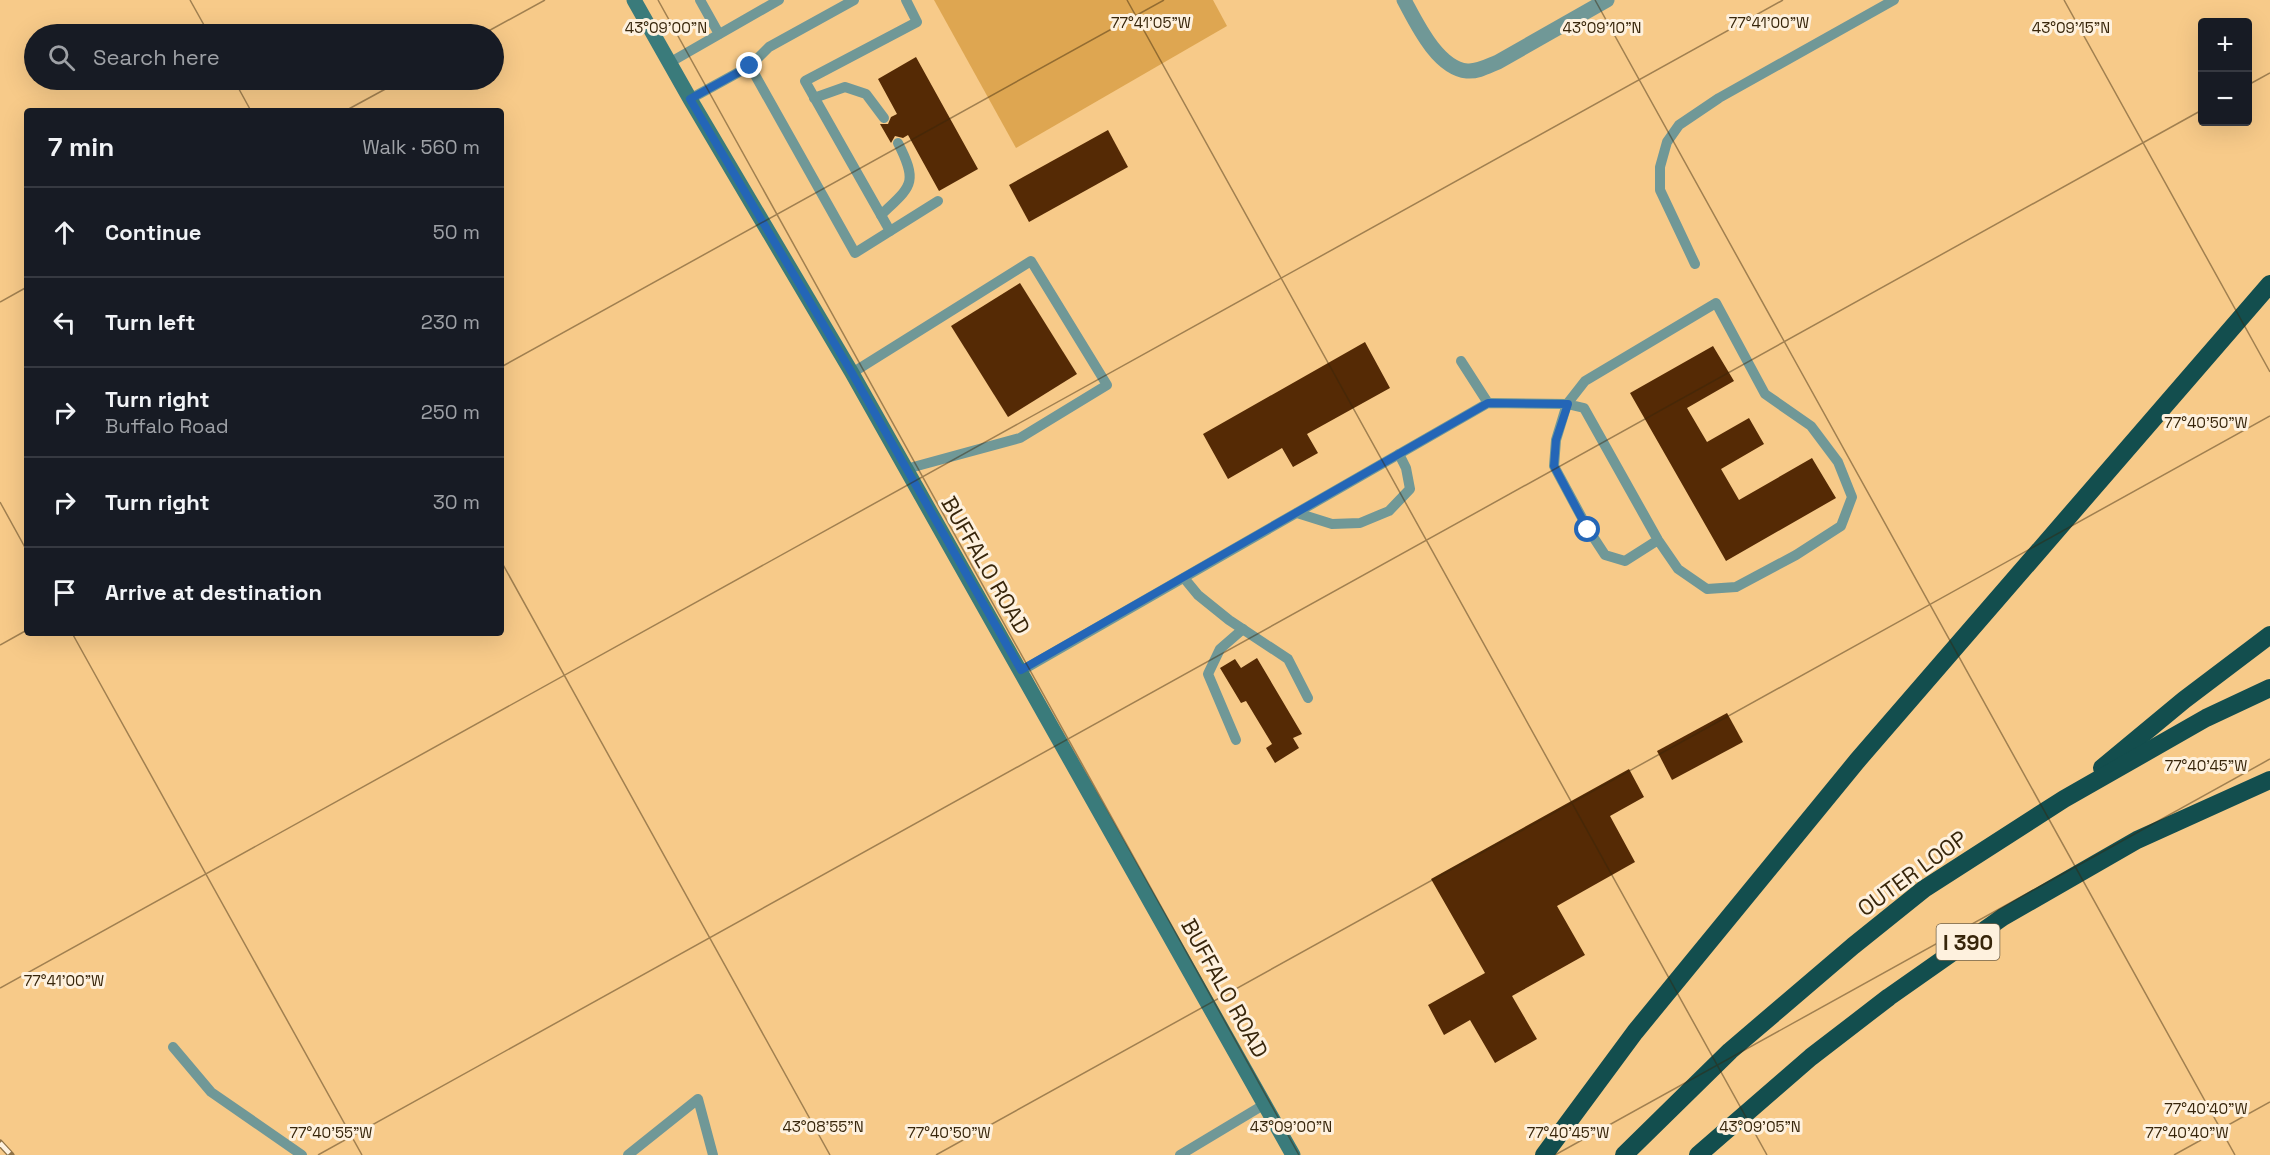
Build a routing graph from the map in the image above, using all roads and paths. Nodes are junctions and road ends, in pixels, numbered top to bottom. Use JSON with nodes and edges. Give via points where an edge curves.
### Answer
{"nodes":[{"id":1,"x":634,"y":0,"type":"edge"},
{"id":2,"x":700,"y":0,"type":"edge"},
{"id":3,"x":779,"y":0,"type":"edge"},
{"id":4,"x":854,"y":0,"type":"edge"},
{"id":5,"x":906,"y":0,"type":"edge"},
{"id":6,"x":1404,"y":0,"type":"edge"},
{"id":7,"x":1607,"y":0,"type":"edge"},
{"id":8,"x":1894,"y":0,"type":"edge"},
{"id":9,"x":719,"y":34,"type":"junction"},
{"id":10,"x":669,"y":63,"type":"junction"},
{"id":11,"x":750,"y":66,"type":"junction"},
{"id":12,"x":814,"y":98,"type":"junction"},
{"id":13,"x":690,"y":99,"type":"junction"},
{"id":14,"x":884,"y":118,"type":"dead end"},
{"id":15,"x":898,"y":143,"type":"dead end"},
{"id":16,"x":938,"y":201,"type":"dead end"},
{"id":17,"x":881,"y":215,"type":"junction"},
{"id":18,"x":890,"y":231,"type":"junction"},
{"id":19,"x":1695,"y":264,"type":"dead end"},
{"id":20,"x":2270,"y":284,"type":"edge"},
{"id":21,"x":2270,"y":292,"type":"edge"},
{"id":22,"x":2253,"y":306,"type":"junction"},
{"id":23,"x":1461,"y":361,"type":"dead end"},
{"id":24,"x":852,"y":373,"type":"junction"},
{"id":25,"x":1488,"y":403,"type":"junction"},
{"id":26,"x":1568,"y":404,"type":"junction"},
{"id":27,"x":1400,"y":454,"type":"junction"},
{"id":28,"x":906,"y":469,"type":"junction"},
{"id":29,"x":1298,"y":513,"type":"junction"},
{"id":30,"x":1658,"y":540,"type":"junction"},
{"id":31,"x":1184,"y":578,"type":"junction"},
{"id":32,"x":1243,"y":629,"type":"junction"},
{"id":33,"x":2270,"y":635,"type":"edge"},
{"id":34,"x":1021,"y":670,"type":"junction"},
{"id":35,"x":2270,"y":688,"type":"edge"},
{"id":36,"x":1308,"y":698,"type":"dead end"},
{"id":37,"x":1236,"y":740,"type":"dead end"},
{"id":38,"x":2270,"y":780,"type":"edge"},
{"id":39,"x":2064,"y":799,"type":"junction"},
{"id":40,"x":173,"y":1047,"type":"dead end"},
{"id":41,"x":1265,"y":1104,"type":"junction"},
{"id":42,"x":302,"y":1155,"type":"edge"},
{"id":43,"x":628,"y":1155,"type":"edge"},
{"id":44,"x":713,"y":1155,"type":"edge"},
{"id":45,"x":1180,"y":1155,"type":"edge"},
{"id":46,"x":1293,"y":1155,"type":"edge"},
{"id":47,"x":1544,"y":1155,"type":"edge"},
{"id":48,"x":1624,"y":1155,"type":"edge"},
{"id":49,"x":1698,"y":1155,"type":"edge"}],
"edges":[{"from":1,"to":10,"type":"main road","name":"BUFFALO ROAD"},
{"from":2,"to":9,"type":"lane"},
{"from":3,"to":9,"type":"lane"},
{"from":4,"to":11,"type":"lane","via":[[769,47]]},
{"from":5,"to":12,"type":"lane","via":[[917,22],[805,81]]},
{"from":6,"to":7,"type":"street","via":[[1428,43],[1465,71],[1498,62]]},
{"from":8,"to":19,"type":"lane","via":[[1679,124],[1667,142],[1660,167],[1660,190]]},
{"from":9,"to":10,"type":"lane"},
{"from":10,"to":13,"type":"main road","name":"BUFFALO ROAD"},
{"from":11,"to":13,"type":"lane"},
{"from":11,"to":18,"type":"lane","via":[[855,253]]},
{"from":12,"to":14,"type":"lane","via":[[845,87],[866,94]]},
{"from":12,"to":17,"type":"lane"},
{"from":13,"to":24,"type":"main road","name":"BUFFALO ROAD"},
{"from":15,"to":17,"type":"lane","via":[[911,167],[908,189]]},
{"from":16,"to":18,"type":"lane"},
{"from":17,"to":18,"type":"lane"},
{"from":20,"to":22,"type":"highway"},
{"from":21,"to":22,"type":"highway"},
{"from":22,"to":47,"type":"highway","via":[[1857,761],[1635,1032]]},
{"from":23,"to":25,"type":"lane"},
{"from":24,"to":28,"type":"main road","name":"BUFFALO ROAD"},
{"from":24,"to":28,"type":"lane","via":[[1030,261],[1107,385],[1020,438]]},
{"from":25,"to":26,"type":"lane"},
{"from":25,"to":27,"type":"lane"},
{"from":26,"to":30,"type":"lane","via":[[1584,408]]},
{"from":26,"to":30,"type":"lane","via":[[1556,440],[1554,466],[1588,530],[1605,555],[1625,561]]},
{"from":26,"to":30,"type":"lane","via":[[1586,381],[1716,303],[1765,394],[1810,426],[1838,462],[1852,497],[1841,525],[1736,587],[1707,589],[1678,569]]},
{"from":27,"to":29,"type":"lane"},
{"from":27,"to":29,"type":"lane","via":[[1410,489],[1389,511],[1360,524],[1332,524]]},
{"from":28,"to":34,"type":"main road","name":"BUFFALO ROAD"},
{"from":29,"to":31,"type":"lane"},
{"from":31,"to":32,"type":"lane","via":[[1198,595]]},
{"from":31,"to":34,"type":"lane"},
{"from":32,"to":36,"type":"lane","via":[[1288,659]]},
{"from":32,"to":37,"type":"lane","via":[[1220,650],[1208,674]]},
{"from":33,"to":39,"type":"highway"},
{"from":34,"to":41,"type":"main road","name":"BUFFALO ROAD"},
{"from":35,"to":39,"type":"highway","name":"OUTER LOOP","via":[[2206,718]]},
{"from":38,"to":49,"type":"highway","number":"I 390","via":[[2137,840],[2003,917],[1810,1057]]},
{"from":39,"to":48,"type":"highway","name":"OUTER LOOP","via":[[1924,889],[1853,946],[1730,1051]]},
{"from":40,"to":42,"type":"lane","via":[[211,1092]]},
{"from":41,"to":45,"type":"lane"},
{"from":41,"to":46,"type":"main road","name":"BUFFALO ROAD"},
{"from":43,"to":44,"type":"lane","via":[[698,1099]]}]}
